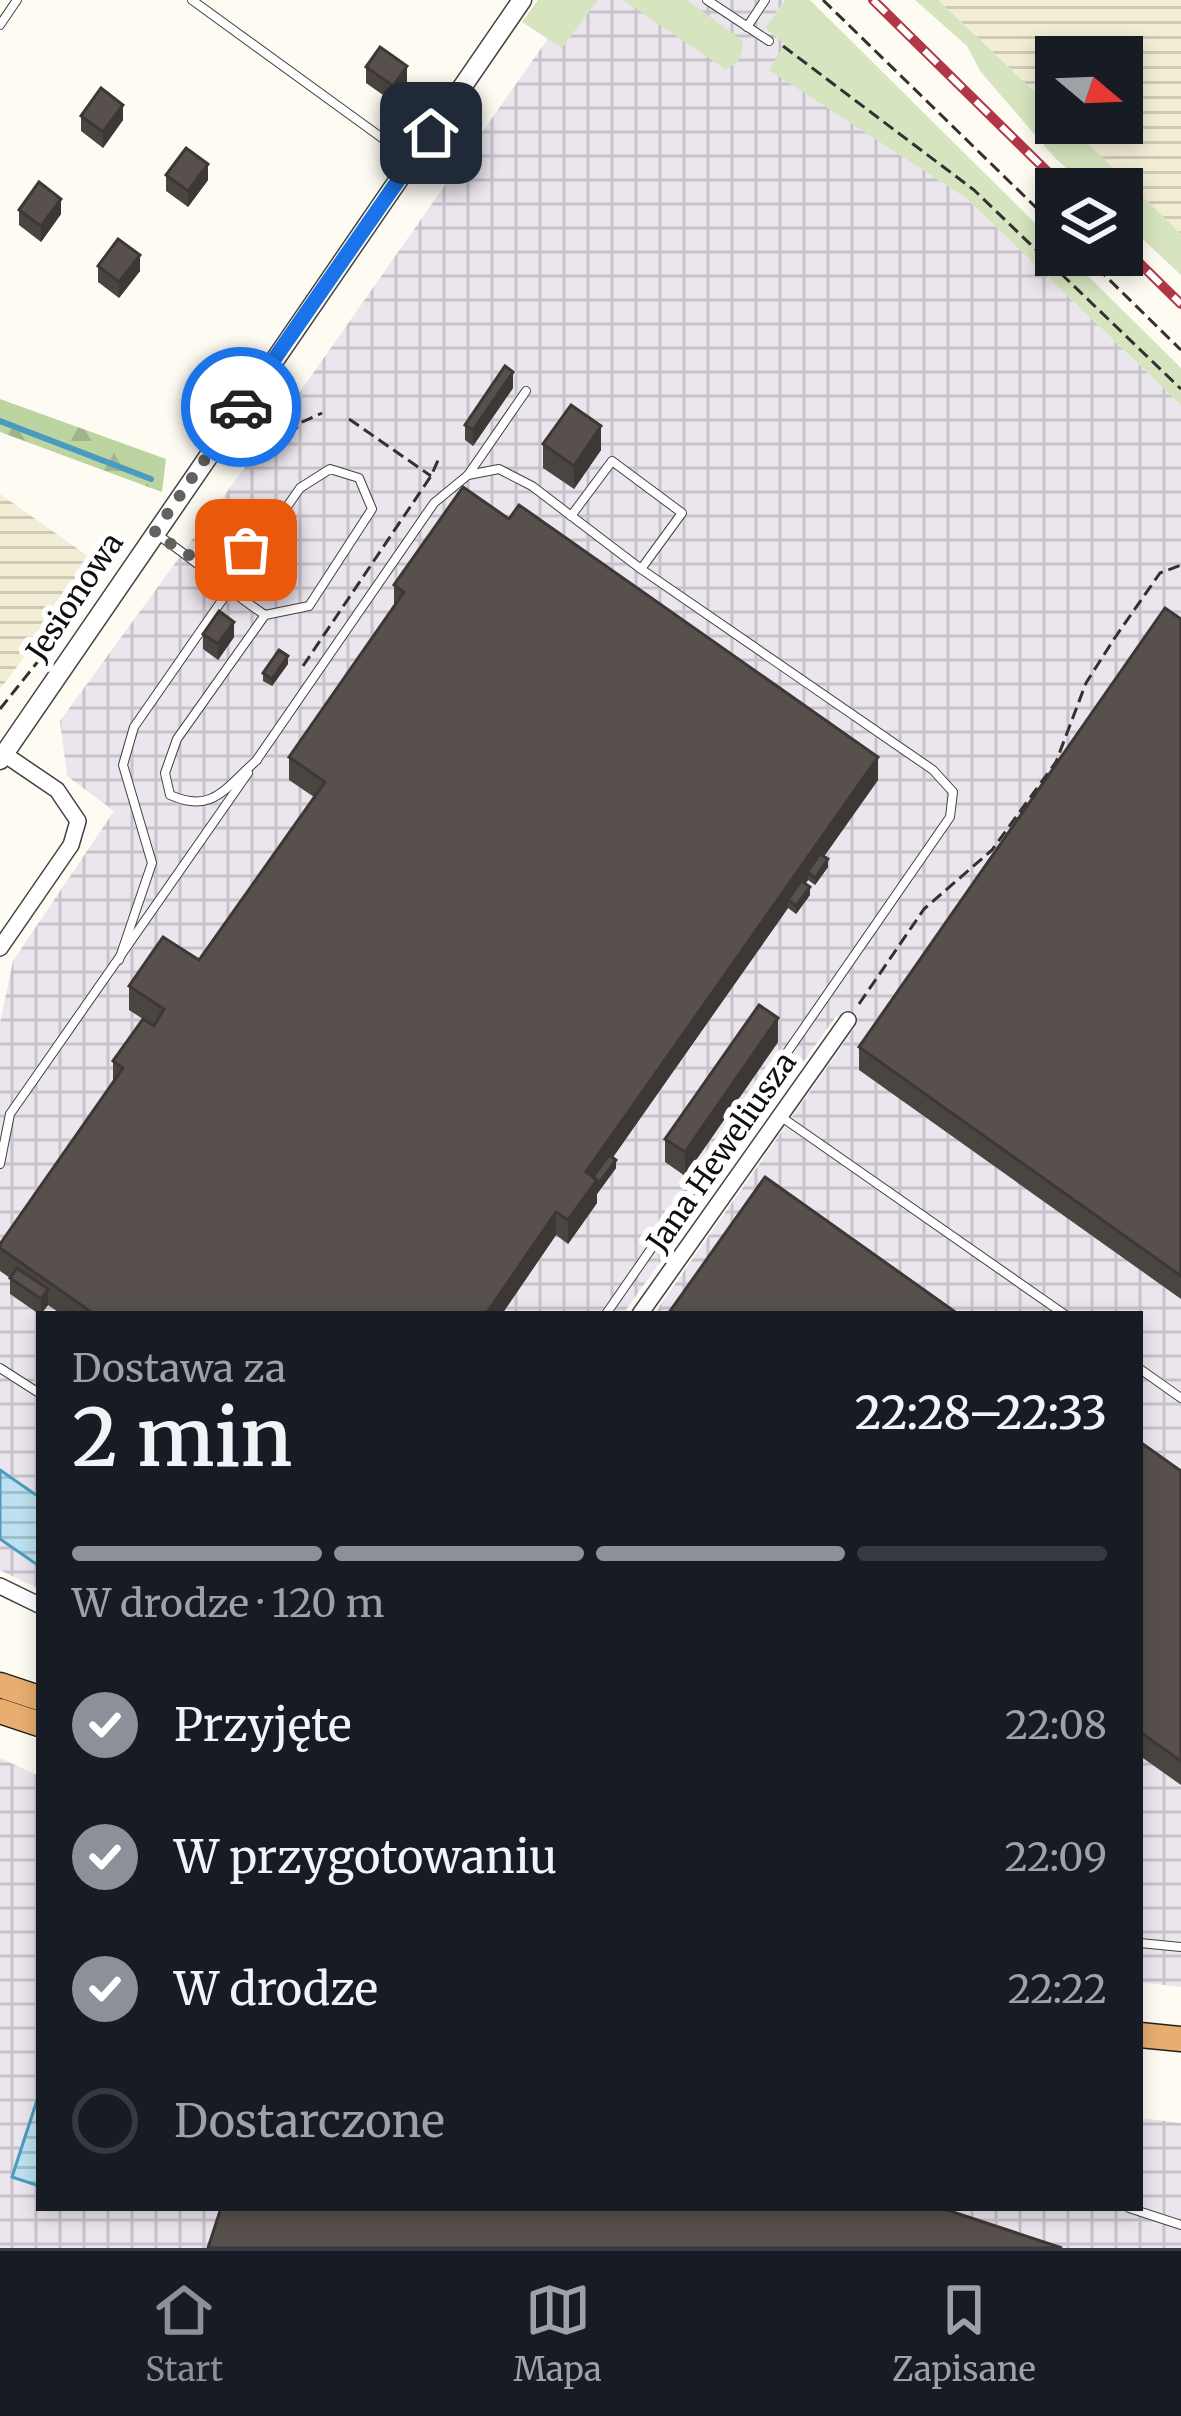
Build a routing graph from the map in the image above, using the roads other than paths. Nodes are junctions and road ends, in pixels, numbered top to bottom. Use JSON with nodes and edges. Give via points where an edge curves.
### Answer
{"nodes":[{"id":1,"x":17,"y":0,"type":"edge"},
{"id":2,"x":192,"y":0,"type":"edge"},
{"id":3,"x":522,"y":0,"type":"edge"},
{"id":4,"x":707,"y":0,"type":"edge"},
{"id":5,"x":765,"y":0,"type":"edge"},
{"id":6,"x":0,"y":25,"type":"edge"},
{"id":7,"x":747,"y":27,"type":"junction"},
{"id":8,"x":769,"y":41,"type":"road end"},
{"id":9,"x":412,"y":160,"type":"junction"},
{"id":10,"x":526,"y":392,"type":"dead end"},
{"id":11,"x":468,"y":475,"type":"junction"},
{"id":12,"x":571,"y":516,"type":"junction"},
{"id":13,"x":154,"y":533,"type":"junction"},
{"id":14,"x":267,"y":537,"type":"junction"},
{"id":15,"x":197,"y":561,"type":"junction"},
{"id":16,"x":641,"y":569,"type":"junction"},
{"id":17,"x":229,"y":591,"type":"junction"},
{"id":18,"x":265,"y":615,"type":"junction"},
{"id":19,"x":2,"y":757,"type":"edge"},
{"id":20,"x":256,"y":760,"type":"junction"},
{"id":21,"x":0,"y":948,"type":"edge"},
{"id":22,"x":119,"y":960,"type":"junction"},
{"id":23,"x":848,"y":1021,"type":"road end"},
{"id":24,"x":780,"y":1116,"type":"junction"},
{"id":25,"x":0,"y":1163,"type":"edge"},
{"id":26,"x":608,"y":1311,"type":"edge"},
{"id":27,"x":642,"y":1311,"type":"edge"},
{"id":28,"x":1060,"y":1311,"type":"edge"},
{"id":29,"x":0,"y":1368,"type":"edge"},
{"id":30,"x":1143,"y":1371,"type":"edge"},
{"id":31,"x":36,"y":1391,"type":"edge"},
{"id":32,"x":1181,"y":1399,"type":"edge"},
{"id":33,"x":0,"y":1586,"type":"edge"},
{"id":34,"x":36,"y":1604,"type":"edge"},
{"id":35,"x":0,"y":1685,"type":"edge"},
{"id":36,"x":36,"y":1697,"type":"edge"},
{"id":37,"x":0,"y":1711,"type":"edge"},
{"id":38,"x":36,"y":1723,"type":"edge"},
{"id":39,"x":1143,"y":1943,"type":"edge"},
{"id":40,"x":1181,"y":1948,"type":"edge"},
{"id":41,"x":1143,"y":2035,"type":"edge"},
{"id":42,"x":1181,"y":2039,"type":"edge"},
{"id":43,"x":1138,"y":2211,"type":"edge"},
{"id":44,"x":1181,"y":2225,"type":"edge"}],
"edges":[{"from":1,"to":6,"type":"lane"},
{"from":2,"to":9,"type":"lane"},
{"from":3,"to":9,"type":"street","name":"Jesionowa"},
{"from":4,"to":7,"type":"lane"},
{"from":5,"to":7,"type":"lane"},
{"from":7,"to":8,"type":"lane"},
{"from":9,"to":13,"type":"street","name":"Jesionowa"},
{"from":10,"to":11,"type":"lane"},
{"from":11,"to":12,"type":"lane","via":[[499,469]]},
{"from":11,"to":20,"type":"lane","via":[[434,503]]},
{"from":12,"to":16,"type":"lane"},
{"from":12,"to":16,"type":"lane","via":[[611,461],[682,513]]},
{"from":13,"to":15,"type":"lane"},
{"from":13,"to":19,"type":"street","name":"Jesionowa"},
{"from":14,"to":15,"type":"lane","via":[[225,563]]},
{"from":14,"to":17,"type":"lane"},
{"from":14,"to":18,"type":"lane","via":[[300,488],[330,469],[359,478],[372,509],[309,606]]},
{"from":15,"to":17,"type":"lane"},
{"from":16,"to":26,"type":"lane","via":[[933,770],[953,792],[950,817]]},
{"from":17,"to":18,"type":"lane"},
{"from":17,"to":22,"type":"lane","via":[[134,728],[123,765],[152,863]]},
{"from":18,"to":20,"type":"lane","via":[[177,739],[164,773],[170,794],[207,803]]},
{"from":19,"to":21,"type":"street","via":[[57,790],[78,820]]},
{"from":20,"to":22,"type":"lane"},
{"from":22,"to":25,"type":"lane","via":[[10,1114]]},
{"from":23,"to":24,"type":"street","name":"Jana Heweliusza"},
{"from":24,"to":27,"type":"street","name":"Jana Heweliusza"},
{"from":24,"to":28,"type":"lane"},
{"from":29,"to":31,"type":"lane"},
{"from":30,"to":32,"type":"lane"},
{"from":33,"to":34,"type":"street"},
{"from":35,"to":36,"type":"highway"},
{"from":37,"to":38,"type":"highway"},
{"from":39,"to":40,"type":"lane"},
{"from":41,"to":42,"type":"highway"},
{"from":43,"to":44,"type":"lane"}]}
